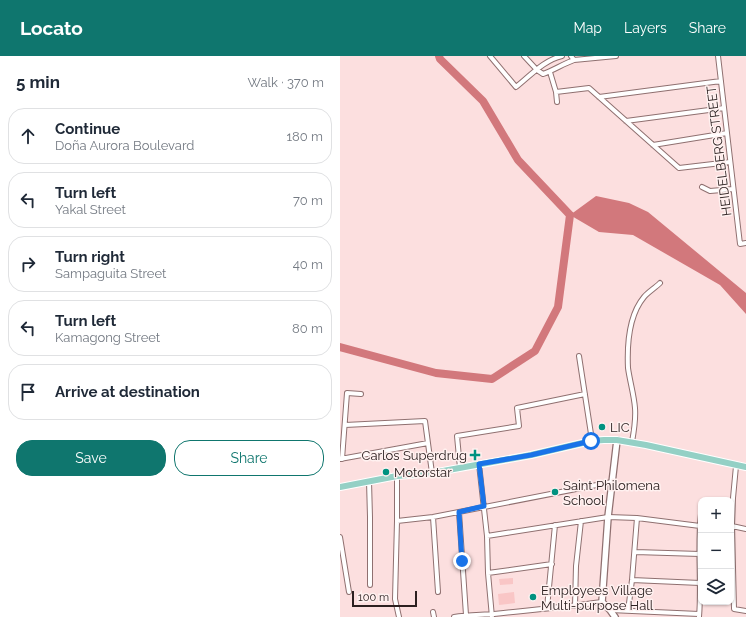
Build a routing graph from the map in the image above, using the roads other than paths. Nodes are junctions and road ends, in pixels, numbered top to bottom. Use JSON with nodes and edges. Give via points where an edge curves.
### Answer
{"nodes":[{"id":1,"x":490,"y":56,"type":"edge"},
{"id":2,"x":524,"y":56,"type":"edge"},
{"id":3,"x":562,"y":56,"type":"edge"},
{"id":4,"x":571,"y":56,"type":"edge"},
{"id":5,"x":616,"y":56,"type":"edge"},
{"id":6,"x":718,"y":56,"type":"edge"},
{"id":7,"x":574,"y":60,"type":"junction"},
{"id":8,"x":537,"y":70,"type":"junction"},
{"id":9,"x":550,"y":72,"type":"junction"},
{"id":10,"x":721,"y":80,"type":"junction"},
{"id":11,"x":556,"y":92,"type":"junction"},
{"id":12,"x":599,"y":97,"type":"junction"},
{"id":13,"x":557,"y":102,"type":"dead end"},
{"id":14,"x":724,"y":108,"type":"junction"},
{"id":15,"x":626,"y":121,"type":"junction"},
{"id":16,"x":727,"y":133,"type":"junction"},
{"id":17,"x":653,"y":145,"type":"junction"},
{"id":18,"x":730,"y":162,"type":"junction"},
{"id":19,"x":702,"y":187,"type":"dead end"},
{"id":20,"x":733,"y":189,"type":"junction"},
{"id":21,"x":746,"y":243,"type":"edge"},
{"id":22,"x":660,"y":283,"type":"dead end"},
{"id":23,"x":580,"y":356,"type":"dead end"},
{"id":24,"x":361,"y":394,"type":"dead end"},
{"id":25,"x":585,"y":394,"type":"junction"},
{"id":26,"x":345,"y":424,"type":"junction"},
{"id":27,"x":617,"y":440,"type":"junction"},
{"id":28,"x":591,"y":441,"type":"junction"},
{"id":29,"x":632,"y":442,"type":"junction"},
{"id":30,"x":428,"y":443,"type":"junction"},
{"id":31,"x":341,"y":459,"type":"edge"},
{"id":32,"x":479,"y":464,"type":"junction"},
{"id":33,"x":736,"y":466,"type":"junction"},
{"id":34,"x":746,"y":467,"type":"edge"},
{"id":35,"x":460,"y":468,"type":"junction"},
{"id":36,"x":432,"y":473,"type":"junction"},
{"id":37,"x":397,"y":476,"type":"junction"},
{"id":38,"x":369,"y":481,"type":"junction"},
{"id":39,"x":612,"y":482,"type":"junction"},
{"id":40,"x":340,"y":487,"type":"edge"},
{"id":41,"x":733,"y":497,"type":"edge"},
{"id":42,"x":484,"y":506,"type":"junction"},
{"id":43,"x":459,"y":512,"type":"junction"},
{"id":44,"x":433,"y":517,"type":"junction"},
{"id":45,"x":608,"y":517,"type":"junction"},
{"id":46,"x":637,"y":518,"type":"junction"},
{"id":47,"x":398,"y":521,"type":"junction"},
{"id":48,"x":581,"y":521,"type":"junction"},
{"id":49,"x":555,"y":525,"type":"junction"},
{"id":50,"x":698,"y":526,"type":"edge"},
{"id":51,"x":734,"y":526,"type":"edge"},
{"id":52,"x":746,"y":529,"type":"edge"},
{"id":53,"x":732,"y":533,"type":"edge"},
{"id":54,"x":340,"y":536,"type":"edge"},
{"id":55,"x":487,"y":536,"type":"junction"},
{"id":56,"x":635,"y":552,"type":"junction"},
{"id":57,"x":698,"y":554,"type":"edge"},
{"id":58,"x":552,"y":564,"type":"junction"},
{"id":59,"x":488,"y":573,"type":"junction"},
{"id":60,"x":632,"y":580,"type":"junction"},
{"id":61,"x":698,"y":583,"type":"edge"},
{"id":62,"x":370,"y":585,"type":"dead end"},
{"id":63,"x":349,"y":592,"type":"dead end"},
{"id":64,"x":438,"y":592,"type":"dead end"},
{"id":65,"x":602,"y":602,"type":"junction"},
{"id":66,"x":699,"y":605,"type":"edge"},
{"id":67,"x":575,"y":606,"type":"junction"},
{"id":68,"x":547,"y":608,"type":"junction"},
{"id":69,"x":610,"y":610,"type":"junction"},
{"id":70,"x":628,"y":611,"type":"junction"},
{"id":71,"x":746,"y":611,"type":"edge"},
{"id":72,"x":433,"y":612,"type":"dead end"},
{"id":73,"x":466,"y":615,"type":"junction"},
{"id":74,"x":492,"y":615,"type":"edge"},
{"id":75,"x":699,"y":615,"type":"edge"},
{"id":76,"x":399,"y":617,"type":"edge"},
{"id":77,"x":434,"y":617,"type":"edge"},
{"id":78,"x":454,"y":617,"type":"edge"},
{"id":79,"x":615,"y":617,"type":"edge"}],
"edges":[{"from":1,"to":8,"type":"street","via":[[516,87]]},
{"from":2,"to":8,"type":"street"},
{"from":3,"to":8,"type":"street","via":[[547,62]]},
{"from":4,"to":7,"type":"street"},
{"from":5,"to":7,"type":"street"},
{"from":6,"to":10,"type":"street","name":"HEIDELBERG STREET"},
{"from":7,"to":9,"type":"street"},
{"from":8,"to":9,"type":"street","via":[[543,74]]},
{"from":9,"to":11,"type":"street"},
{"from":10,"to":12,"type":"street"},
{"from":10,"to":14,"type":"street","name":"HEIDELBERG STREET"},
{"from":11,"to":12,"type":"street","via":[[589,88]]},
{"from":11,"to":13,"type":"street"},
{"from":12,"to":15,"type":"street"},
{"from":14,"to":15,"type":"street"},
{"from":14,"to":16,"type":"street","name":"HEIDELBERG STREET"},
{"from":15,"to":17,"type":"street"},
{"from":16,"to":17,"type":"street"},
{"from":16,"to":18,"type":"street","name":"HEIDELBERG STREET"},
{"from":17,"to":18,"type":"street","via":[[679,168]]},
{"from":18,"to":20,"type":"street","name":"HEIDELBERG STREET"},
{"from":19,"to":20,"type":"street","via":[[710,191]]},
{"from":20,"to":21,"type":"street","name":"HEIDELBERG STREET","via":[[740,244]]},
{"from":22,"to":29,"type":"street","via":[[644,297],[630,326],[628,369],[635,408]]},
{"from":23,"to":25,"type":"street"},
{"from":24,"to":26,"type":"street","via":[[347,393]]},
{"from":25,"to":28,"type":"street"},
{"from":25,"to":35,"type":"street","via":[[517,408],[519,426],[457,436]]},
{"from":26,"to":30,"type":"street","via":[[425,421]]},
{"from":26,"to":31,"type":"street"},
{"from":27,"to":28,"type":"main road"},
{"from":27,"to":29,"type":"main road"},
{"from":27,"to":39,"type":"street"},
{"from":28,"to":32,"type":"main road"},
{"from":29,"to":33,"type":"main road"},
{"from":30,"to":31,"type":"street"},
{"from":30,"to":36,"type":"street"},
{"from":32,"to":35,"type":"main road"},
{"from":32,"to":42,"type":"street"},
{"from":33,"to":34,"type":"main road"},
{"from":33,"to":41,"type":"street"},
{"from":35,"to":36,"type":"main road"},
{"from":36,"to":37,"type":"main road"},
{"from":37,"to":38,"type":"main road"},
{"from":37,"to":47,"type":"street"},
{"from":38,"to":40,"type":"main road"},
{"from":38,"to":62,"type":"street"},
{"from":39,"to":42,"type":"street"},
{"from":39,"to":45,"type":"street"},
{"from":42,"to":43,"type":"street"},
{"from":42,"to":55,"type":"street"},
{"from":43,"to":44,"type":"street"},
{"from":43,"to":73,"type":"street"},
{"from":44,"to":47,"type":"street"},
{"from":44,"to":64,"type":"street"},
{"from":45,"to":46,"type":"street"},
{"from":45,"to":48,"type":"street"},
{"from":45,"to":65,"type":"street"},
{"from":46,"to":50,"type":"street"},
{"from":46,"to":56,"type":"street"},
{"from":47,"to":76,"type":"street","via":[[395,599]]},
{"from":48,"to":49,"type":"street"},
{"from":48,"to":67,"type":"street"},
{"from":49,"to":55,"type":"street"},
{"from":49,"to":58,"type":"street"},
{"from":51,"to":52,"type":"street"},
{"from":53,"to":71,"type":"street","via":[[734,610]]},
{"from":54,"to":63,"type":"street"},
{"from":55,"to":59,"type":"street"},
{"from":56,"to":57,"type":"street"},
{"from":56,"to":60,"type":"street"},
{"from":58,"to":59,"type":"street"},
{"from":58,"to":68,"type":"street"},
{"from":59,"to":74,"type":"street"},
{"from":60,"to":61,"type":"street"},
{"from":60,"to":70,"type":"street"},
{"from":65,"to":67,"type":"street"},
{"from":65,"to":69,"type":"street"},
{"from":66,"to":75,"type":"street"},
{"from":67,"to":68,"type":"street"},
{"from":68,"to":74,"type":"street"},
{"from":69,"to":70,"type":"street"},
{"from":69,"to":79,"type":"street"},
{"from":70,"to":75,"type":"street"},
{"from":72,"to":77,"type":"street"},
{"from":73,"to":74,"type":"street"},
{"from":73,"to":78,"type":"street"}]}
